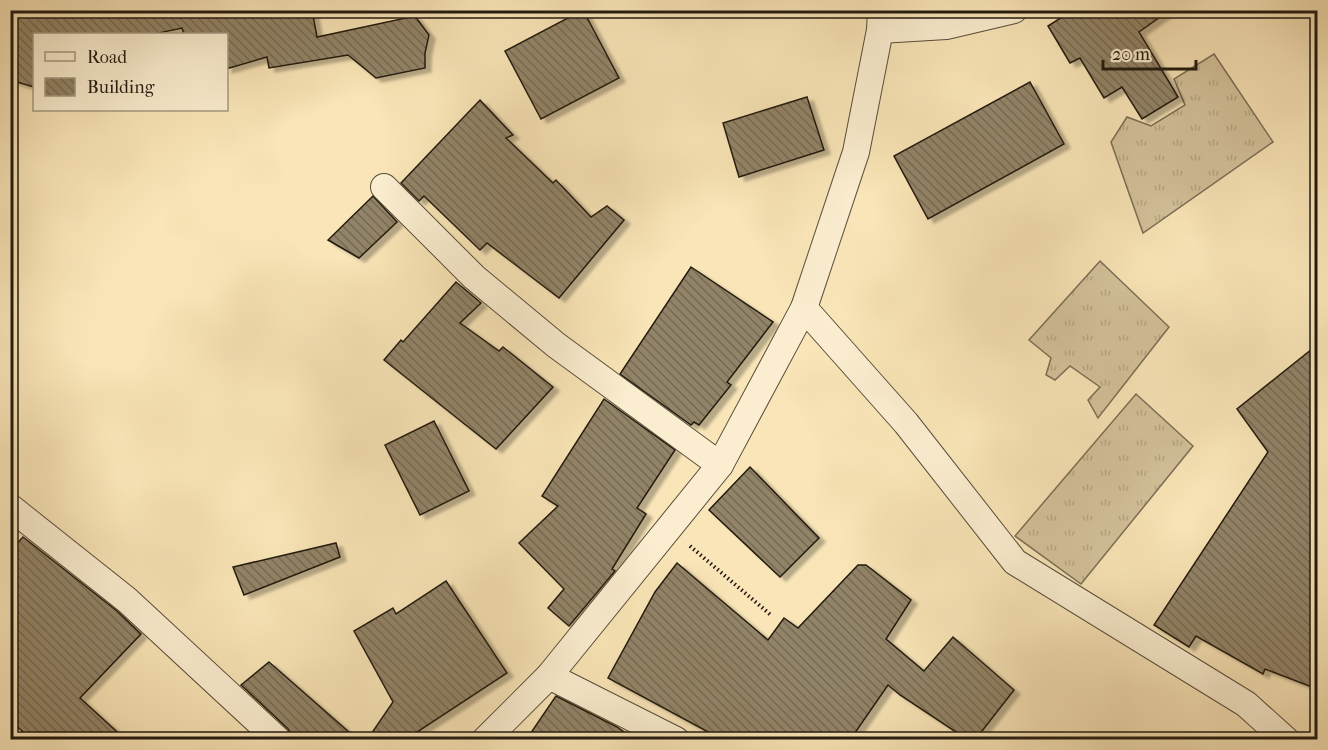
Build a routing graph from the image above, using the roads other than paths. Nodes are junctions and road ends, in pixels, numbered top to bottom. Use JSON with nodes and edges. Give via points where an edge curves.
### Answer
{"nodes":[{"id":1,"x":1014,"y":10,"type":"edge"},
{"id":2,"x":881,"y":20,"type":"edge"},
{"id":3,"x":384,"y":187,"type":"dead end"},
{"id":4,"x":804,"y":308,"type":"junction"},
{"id":5,"x":720,"y":465,"type":"junction"},
{"id":6,"x":10,"y":507,"type":"edge"},
{"id":7,"x":549,"y":676,"type":"junction"},
{"id":8,"x":278,"y":740,"type":"edge"},
{"id":9,"x":485,"y":740,"type":"edge"},
{"id":10,"x":676,"y":740,"type":"edge"},
{"id":11,"x":1286,"y":740,"type":"edge"}],
"edges":[{"from":1,"to":2,"type":"street","via":[[946,26]]},
{"from":2,"to":4,"type":"street","via":[[856,152]]},
{"from":3,"to":5,"type":"street","via":[[474,277],[537,330]]},
{"from":4,"to":5,"type":"street"},
{"from":4,"to":11,"type":"street","via":[[906,423],[1015,562],[1246,704]]},
{"from":5,"to":7,"type":"street"},
{"from":6,"to":8,"type":"street","via":[[127,600]]},
{"from":7,"to":9,"type":"street"},
{"from":7,"to":10,"type":"street"}]}
